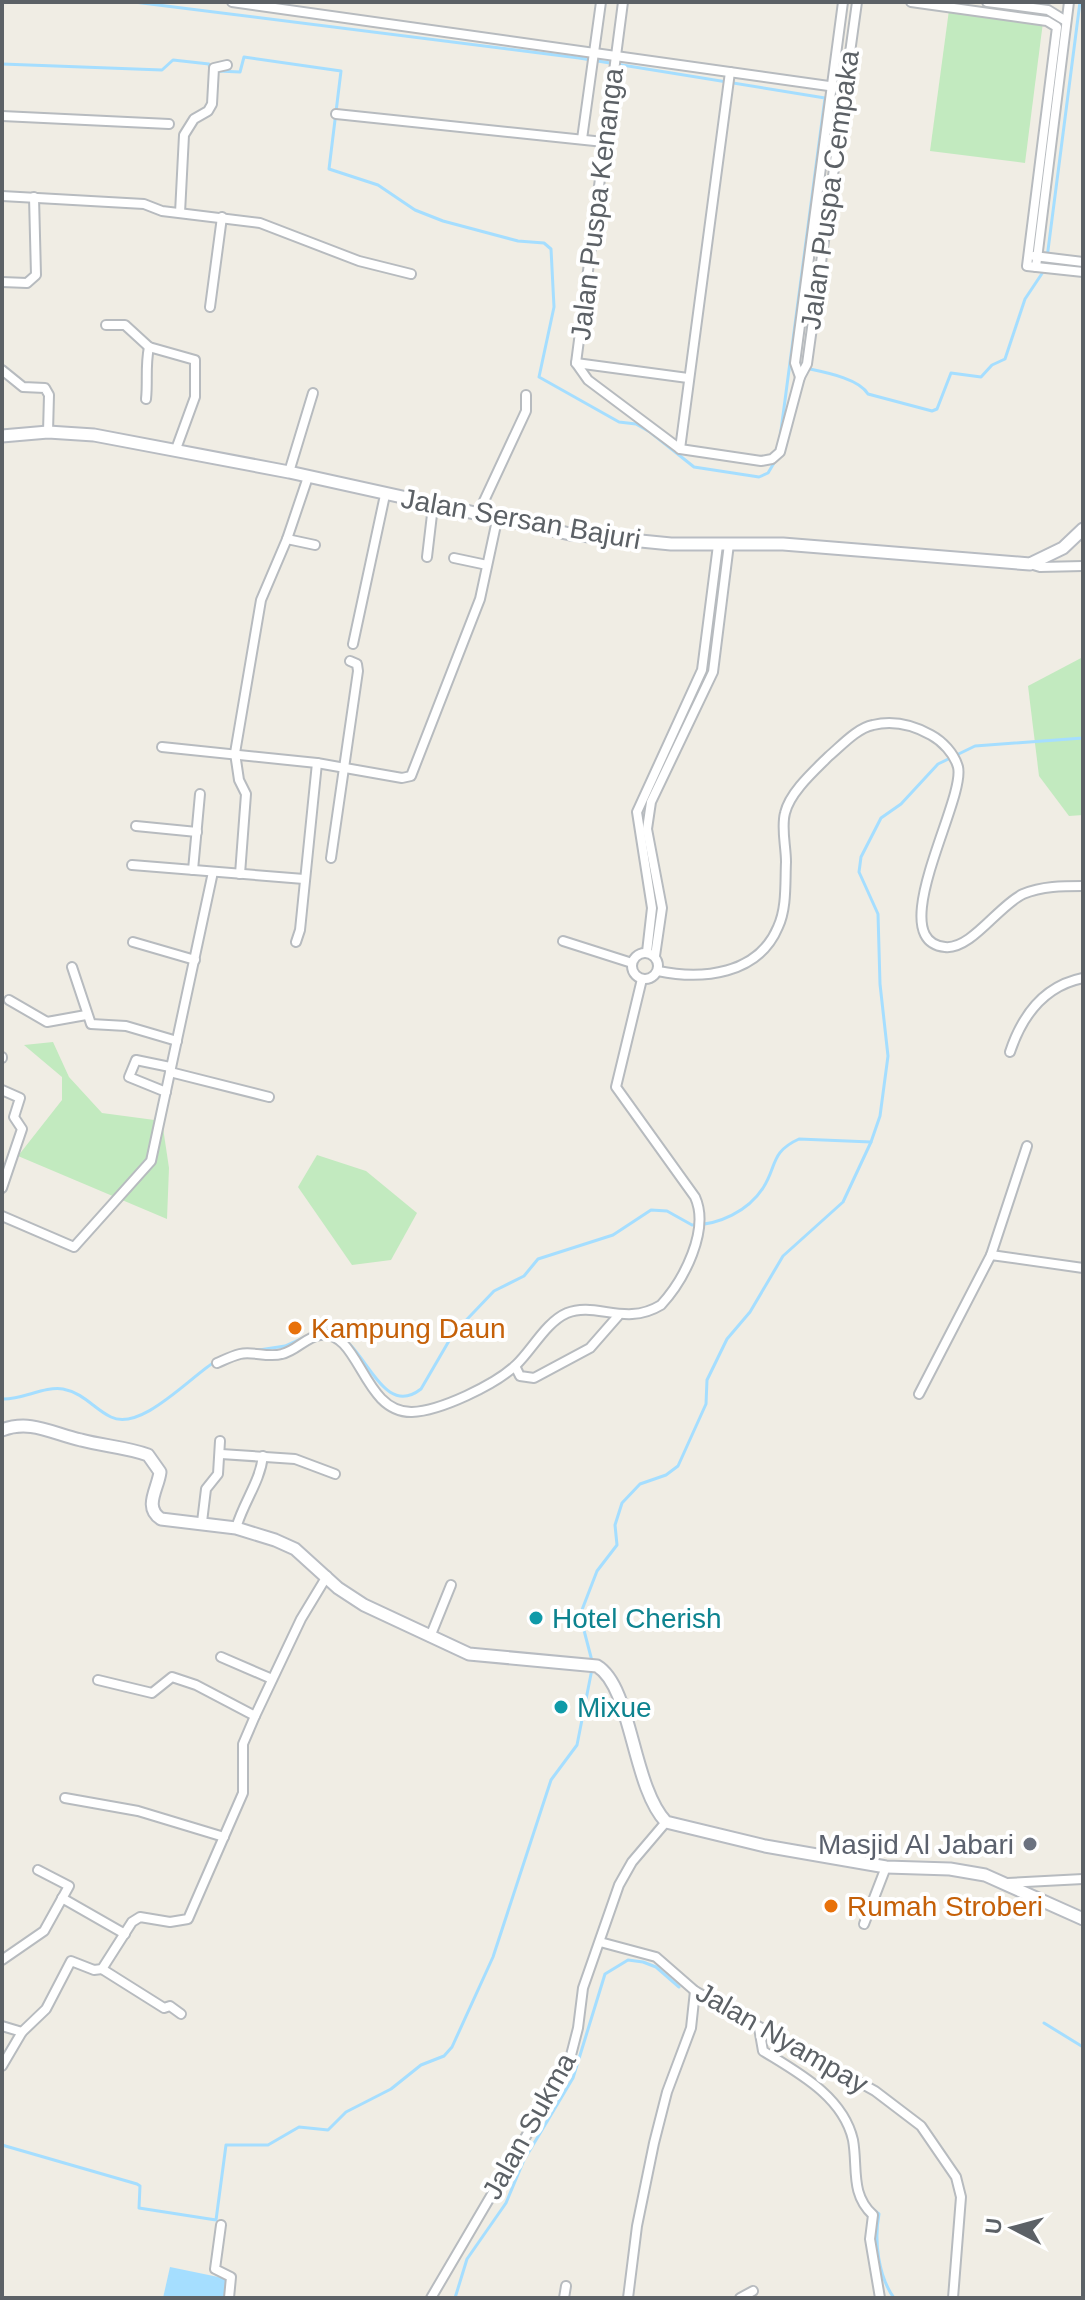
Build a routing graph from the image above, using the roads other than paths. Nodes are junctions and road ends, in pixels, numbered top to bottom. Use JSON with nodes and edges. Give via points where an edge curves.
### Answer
{"nodes":[{"id":1,"x":232,"y":2,"type":"edge"},
{"id":2,"x":601,"y":2,"type":"edge"},
{"id":3,"x":623,"y":2,"type":"edge"},
{"id":4,"x":843,"y":2,"type":"edge"},
{"id":5,"x":857,"y":2,"type":"edge"},
{"id":6,"x":911,"y":2,"type":"edge"},
{"id":7,"x":987,"y":2,"type":"edge"},
{"id":8,"x":1069,"y":2,"type":"edge"},
{"id":9,"x":256,"y":3,"type":"edge"},
{"id":10,"x":1048,"y":10,"type":"junction"},
{"id":11,"x":1047,"y":21,"type":"junction"},
{"id":12,"x":1066,"y":21,"type":"junction"},
{"id":13,"x":594,"y":53,"type":"junction"},
{"id":14,"x":616,"y":56,"type":"junction"},
{"id":15,"x":227,"y":65,"type":"dead end"},
{"id":16,"x":730,"y":72,"type":"junction"},
{"id":17,"x":832,"y":87,"type":"junction"},
{"id":18,"x":843,"y":88,"type":"junction"},
{"id":19,"x":336,"y":114,"type":"dead end"},
{"id":20,"x":2,"y":116,"type":"edge"},
{"id":21,"x":169,"y":124,"type":"dead end"},
{"id":22,"x":582,"y":139,"type":"junction"},
{"id":23,"x":604,"y":142,"type":"junction"},
{"id":24,"x":2,"y":196,"type":"edge"},
{"id":25,"x":34,"y":197,"type":"junction"},
{"id":26,"x":180,"y":213,"type":"junction"},
{"id":27,"x":222,"y":217,"type":"junction"},
{"id":28,"x":1033,"y":256,"type":"junction"},
{"id":29,"x":1083,"y":262,"type":"edge"},
{"id":30,"x":1083,"y":272,"type":"edge"},
{"id":31,"x":411,"y":274,"type":"dead end"},
{"id":32,"x":806,"y":275,"type":"junction"},
{"id":33,"x":819,"y":277,"type":"junction"},
{"id":34,"x":2,"y":282,"type":"edge"},
{"id":35,"x":210,"y":307,"type":"dead end"},
{"id":36,"x":106,"y":325,"type":"dead end"},
{"id":37,"x":149,"y":347,"type":"junction"},
{"id":38,"x":576,"y":363,"type":"junction"},
{"id":39,"x":795,"y":363,"type":"junction"},
{"id":40,"x":807,"y":364,"type":"junction"},
{"id":41,"x":2,"y":370,"type":"edge"},
{"id":42,"x":800,"y":377,"type":"junction"},
{"id":43,"x":688,"y":378,"type":"junction"},
{"id":44,"x":313,"y":393,"type":"dead end"},
{"id":45,"x":526,"y":395,"type":"dead end"},
{"id":46,"x":146,"y":399,"type":"dead end"},
{"id":47,"x":48,"y":432,"type":"junction"},
{"id":48,"x":2,"y":436,"type":"edge"},
{"id":49,"x":176,"y":449,"type":"junction"},
{"id":50,"x":680,"y":449,"type":"junction"},
{"id":51,"x":777,"y":456,"type":"joint"},
{"id":52,"x":289,"y":472,"type":"junction"},
{"id":53,"x":308,"y":477,"type":"junction"},
{"id":54,"x":385,"y":495,"type":"junction"},
{"id":55,"x":433,"y":506,"type":"junction"},
{"id":56,"x":477,"y":516,"type":"junction"},
{"id":57,"x":497,"y":520,"type":"junction"},
{"id":58,"x":1083,"y":529,"type":"edge"},
{"id":59,"x":287,"y":539,"type":"junction"},
{"id":60,"x":724,"y":544,"type":"junction"},
{"id":61,"x":315,"y":545,"type":"dead end"},
{"id":62,"x":427,"y":557,"type":"dead end"},
{"id":63,"x":454,"y":558,"type":"dead end"},
{"id":64,"x":1030,"y":564,"type":"junction"},
{"id":65,"x":487,"y":565,"type":"junction"},
{"id":66,"x":1083,"y":566,"type":"edge"},
{"id":67,"x":353,"y":644,"type":"dead end"},
{"id":68,"x":350,"y":661,"type":"dead end"},
{"id":69,"x":162,"y":747,"type":"dead end"},
{"id":70,"x":235,"y":753,"type":"junction"},
{"id":71,"x":659,"y":760,"type":"junction"},
{"id":72,"x":317,"y":763,"type":"junction"},
{"id":73,"x":342,"y":766,"type":"junction"},
{"id":74,"x":669,"y":766,"type":"junction"},
{"id":75,"x":200,"y":794,"type":"dead end"},
{"id":76,"x":136,"y":826,"type":"dead end"},
{"id":77,"x":197,"y":832,"type":"junction"},
{"id":78,"x":331,"y":858,"type":"dead end"},
{"id":79,"x":132,"y":865,"type":"dead end"},
{"id":80,"x":193,"y":870,"type":"junction"},
{"id":81,"x":213,"y":872,"type":"junction"},
{"id":82,"x":240,"y":874,"type":"junction"},
{"id":83,"x":304,"y":879,"type":"junction"},
{"id":84,"x":1083,"y":886,"type":"edge"},
{"id":85,"x":563,"y":941,"type":"dead end"},
{"id":86,"x":133,"y":942,"type":"dead end"},
{"id":87,"x":296,"y":942,"type":"dead end"},
{"id":88,"x":651,"y":954,"type":"junction"},
{"id":89,"x":195,"y":960,"type":"junction"},
{"id":90,"x":632,"y":963,"type":"junction"},
{"id":91,"x":72,"y":967,"type":"dead end"},
{"id":92,"x":658,"y":971,"type":"junction"},
{"id":93,"x":1083,"y":978,"type":"edge"},
{"id":94,"x":642,"y":979,"type":"junction"},
{"id":95,"x":9,"y":1000,"type":"dead end"},
{"id":96,"x":86,"y":1015,"type":"junction"},
{"id":97,"x":177,"y":1041,"type":"junction"},
{"id":98,"x":1010,"y":1052,"type":"dead end"},
{"id":99,"x":170,"y":1070,"type":"junction"},
{"id":100,"x":2,"y":1090,"type":"edge"},
{"id":101,"x":166,"y":1092,"type":"junction"},
{"id":102,"x":269,"y":1097,"type":"dead end"},
{"id":103,"x":1027,"y":1146,"type":"dead end"},
{"id":104,"x":2,"y":1188,"type":"edge"},
{"id":105,"x":2,"y":1216,"type":"edge"},
{"id":106,"x":991,"y":1255,"type":"junction"},
{"id":107,"x":1083,"y":1268,"type":"edge"},
{"id":108,"x":618,"y":1316,"type":"junction"},
{"id":109,"x":217,"y":1363,"type":"dead end"},
{"id":110,"x":515,"y":1366,"type":"junction"},
{"id":111,"x":919,"y":1394,"type":"dead end"},
{"id":112,"x":2,"y":1430,"type":"edge"},
{"id":113,"x":220,"y":1441,"type":"dead end"},
{"id":114,"x":221,"y":1454,"type":"junction"},
{"id":115,"x":263,"y":1456,"type":"junction"},
{"id":116,"x":335,"y":1474,"type":"dead end"},
{"id":117,"x":202,"y":1522,"type":"junction"},
{"id":118,"x":236,"y":1528,"type":"junction"},
{"id":119,"x":327,"y":1576,"type":"junction"},
{"id":120,"x":451,"y":1585,"type":"dead end"},
{"id":121,"x":430,"y":1637,"type":"junction"},
{"id":122,"x":221,"y":1657,"type":"dead end"},
{"id":123,"x":272,"y":1679,"type":"junction"},
{"id":124,"x":98,"y":1680,"type":"dead end"},
{"id":125,"x":255,"y":1716,"type":"junction"},
{"id":126,"x":65,"y":1798,"type":"dead end"},
{"id":127,"x":666,"y":1822,"type":"junction"},
{"id":128,"x":224,"y":1837,"type":"junction"},
{"id":129,"x":886,"y":1867,"type":"junction"},
{"id":130,"x":38,"y":1870,"type":"dead end"},
{"id":131,"x":1083,"y":1879,"type":"edge"},
{"id":132,"x":1006,"y":1883,"type":"junction"},
{"id":133,"x":62,"y":1898,"type":"junction"},
{"id":134,"x":1083,"y":1919,"type":"edge"},
{"id":135,"x":864,"y":1924,"type":"dead end"},
{"id":136,"x":125,"y":1934,"type":"junction"},
{"id":137,"x":600,"y":1942,"type":"junction"},
{"id":138,"x":2,"y":1960,"type":"edge"},
{"id":139,"x":102,"y":1969,"type":"junction"},
{"id":140,"x":695,"y":1991,"type":"junction"},
{"id":141,"x":181,"y":2014,"type":"dead end"},
{"id":142,"x":2,"y":2026,"type":"edge"},
{"id":143,"x":759,"y":2028,"type":"junction"},
{"id":144,"x":22,"y":2032,"type":"junction"},
{"id":145,"x":2,"y":2066,"type":"edge"},
{"id":146,"x":221,"y":2225,"type":"dead end"},
{"id":147,"x":566,"y":2286,"type":"dead end"},
{"id":148,"x":753,"y":2291,"type":"dead end"},
{"id":149,"x":229,"y":2298,"type":"edge"},
{"id":150,"x":431,"y":2298,"type":"edge"},
{"id":151,"x":564,"y":2298,"type":"edge"},
{"id":152,"x":628,"y":2298,"type":"edge"},
{"id":153,"x":740,"y":2298,"type":"edge"},
{"id":154,"x":880,"y":2298,"type":"edge"},
{"id":155,"x":953,"y":2298,"type":"edge"}],
"edges":[{"from":1,"to":9,"type":"street"},
{"from":2,"to":13,"type":"street","name":"Jalan Puspa Kenanga"},
{"from":3,"to":14,"type":"street","name":"Jalan Puspa Kenanga"},
{"from":4,"to":17,"type":"street","name":"Jalan Puspa Cempaka"},
{"from":5,"to":18,"type":"street","name":"Jalan Puspa Cempaka"},
{"from":6,"to":11,"type":"street"},
{"from":7,"to":10,"type":"street"},
{"from":8,"to":12,"type":"street"},
{"from":9,"to":13,"type":"street"},
{"from":10,"to":11,"type":"street"},
{"from":10,"to":12,"type":"street"},
{"from":11,"to":28,"type":"street","via":[[1057,27]]},
{"from":12,"to":28,"type":"street"},
{"from":13,"to":14,"type":"street"},
{"from":13,"to":22,"type":"street","name":"Jalan Puspa Kenanga"},
{"from":14,"to":16,"type":"street"},
{"from":14,"to":23,"type":"street","name":"Jalan Puspa Kenanga"},
{"from":15,"to":26,"type":"street","via":[[214,68],[212,104],[184,135]]},
{"from":16,"to":17,"type":"street"},
{"from":16,"to":43,"type":"street"},
{"from":17,"to":18,"type":"street"},
{"from":17,"to":32,"type":"street","name":"Jalan Puspa Cempaka"},
{"from":18,"to":33,"type":"street","name":"Jalan Puspa Cempaka"},
{"from":19,"to":22,"type":"street"},
{"from":20,"to":21,"type":"street"},
{"from":22,"to":23,"type":"street"},
{"from":23,"to":38,"type":"street","name":"Jalan Puspa Kenanga"},
{"from":24,"to":25,"type":"street"},
{"from":25,"to":26,"type":"street","via":[[144,204]]},
{"from":25,"to":34,"type":"street","via":[[36,275],[27,283]]},
{"from":26,"to":27,"type":"street"},
{"from":27,"to":31,"type":"street","via":[[260,223],[359,261]]},
{"from":27,"to":35,"type":"street"},
{"from":28,"to":29,"type":"street"},
{"from":28,"to":30,"type":"street","via":[[1027,266]]},
{"from":32,"to":33,"type":"street"},
{"from":32,"to":39,"type":"street","name":"Jalan Puspa Cempaka"},
{"from":33,"to":40,"type":"street","name":"Jalan Puspa Cempaka"},
{"from":36,"to":37,"type":"street","via":[[125,325]]},
{"from":37,"to":46,"type":"street"},
{"from":37,"to":49,"type":"street","via":[[195,360],[195,397]]},
{"from":38,"to":43,"type":"street"},
{"from":38,"to":50,"type":"street","name":"Jalan Puspa Kenanga","via":[[583,376]]},
{"from":39,"to":40,"type":"street"},
{"from":39,"to":42,"type":"street","name":"Jalan Puspa Cempaka"},
{"from":40,"to":42,"type":"street","name":"Jalan Puspa Cempaka"},
{"from":41,"to":47,"type":"street","via":[[23,387],[45,388]]},
{"from":42,"to":51,"type":"street","name":"Jalan Puspa Cempaka"},
{"from":43,"to":50,"type":"street"},
{"from":44,"to":52,"type":"street"},
{"from":45,"to":56,"type":"street","via":[[526,411]]},
{"from":47,"to":48,"type":"street","name":"Jalan Sersan Bajuri"},
{"from":47,"to":49,"type":"street","name":"Jalan Sersan Bajuri"},
{"from":49,"to":52,"type":"street","name":"Jalan Sersan Bajuri"},
{"from":50,"to":51,"type":"street","name":"Jalan Puspa Kenanga","via":[[761,461]]},
{"from":52,"to":53,"type":"street","name":"Jalan Sersan Bajuri"},
{"from":53,"to":54,"type":"street","name":"Jalan Sersan Bajuri"},
{"from":53,"to":59,"type":"street"},
{"from":54,"to":55,"type":"street","name":"Jalan Sersan Bajuri"},
{"from":54,"to":67,"type":"street"},
{"from":55,"to":56,"type":"street","name":"Jalan Sersan Bajuri"},
{"from":55,"to":62,"type":"street"},
{"from":56,"to":57,"type":"street","name":"Jalan Sersan Bajuri"},
{"from":57,"to":60,"type":"street","name":"Jalan Sersan Bajuri","via":[[606,538]]},
{"from":57,"to":65,"type":"street"},
{"from":58,"to":64,"type":"street","via":[[1063,548]]},
{"from":59,"to":61,"type":"street"},
{"from":59,"to":70,"type":"street","via":[[261,600]]},
{"from":60,"to":64,"type":"street","name":"Jalan Sersan Bajuri"},
{"from":60,"to":71,"type":"street","via":[[702,670]]},
{"from":60,"to":74,"type":"street","via":[[713,672]]},
{"from":63,"to":65,"type":"street"},
{"from":64,"to":66,"type":"street"},
{"from":65,"to":73,"type":"street","via":[[461,654],[413,774],[402,778]]},
{"from":68,"to":73,"type":"street","via":[[358,671]]},
{"from":69,"to":70,"type":"street"},
{"from":70,"to":72,"type":"street"},
{"from":70,"to":82,"type":"street","via":[[246,794]]},
{"from":71,"to":74,"type":"street"},
{"from":71,"to":88,"type":"street","via":[[636,818],[652,908]]},
{"from":72,"to":73,"type":"street"},
{"from":72,"to":83,"type":"street"},
{"from":73,"to":78,"type":"street"},
{"from":74,"to":88,"type":"street","via":[[646,819],[662,908]]},
{"from":75,"to":77,"type":"street"},
{"from":76,"to":77,"type":"street"},
{"from":77,"to":80,"type":"street"},
{"from":79,"to":80,"type":"street"},
{"from":80,"to":81,"type":"street"},
{"from":81,"to":82,"type":"street"},
{"from":81,"to":89,"type":"street"},
{"from":82,"to":83,"type":"street"},
{"from":83,"to":87,"type":"street"},
{"from":84,"to":92,"type":"street","via":[[1025,894],[964,943],[946,948],[931,942],[919,918],[959,784],[958,766],[935,737],[908,724],[871,725],[812,773],[786,809],[783,913],[758,954],[723,973]]},
{"from":85,"to":90,"type":"street"},
{"from":86,"to":89,"type":"street"},
{"from":88,"to":90,"type":"street","via":[[638,955]]},
{"from":88,"to":92,"type":"street"},
{"from":89,"to":97,"type":"street"},
{"from":90,"to":94,"type":"street"},
{"from":91,"to":96,"type":"street"},
{"from":92,"to":94,"type":"street"},
{"from":93,"to":98,"type":"street","via":[[1064,983],[1038,1001],[1022,1021]]},
{"from":94,"to":108,"type":"street","via":[[616,1087],[695,1197],[701,1222],[692,1250],[661,1305]]},
{"from":95,"to":96,"type":"street","via":[[47,1022]]},
{"from":96,"to":97,"type":"street","via":[[92,1025],[126,1026]]},
{"from":97,"to":99,"type":"street"},
{"from":99,"to":101,"type":"street"},
{"from":99,"to":101,"type":"street","via":[[136,1060],[129,1077]]},
{"from":99,"to":102,"type":"street"},
{"from":100,"to":104,"type":"street","via":[[20,1098],[14,1117],[22,1129]]},
{"from":101,"to":105,"type":"street","via":[[151,1161],[74,1247]]},
{"from":103,"to":106,"type":"street"},
{"from":106,"to":107,"type":"street"},
{"from":106,"to":111,"type":"street"},
{"from":108,"to":110,"type":"street","via":[[566,1313]]},
{"from":108,"to":110,"type":"street","via":[[590,1348],[534,1378],[520,1376]]},
{"from":109,"to":110,"type":"street","via":[[241,1354],[285,1354],[328,1335],[347,1348],[374,1393],[396,1409],[413,1412],[471,1393]]},
{"from":112,"to":117,"type":"street","via":[[43,1427],[148,1455],[160,1472],[151,1503],[154,1514]]},
{"from":113,"to":114,"type":"street"},
{"from":114,"to":115,"type":"street"},
{"from":114,"to":117,"type":"street","via":[[218,1474],[205,1494]]},
{"from":115,"to":116,"type":"street","via":[[295,1459]]},
{"from":115,"to":118,"type":"street"},
{"from":117,"to":118,"type":"street"},
{"from":118,"to":119,"type":"street","via":[[295,1549]]},
{"from":119,"to":121,"type":"street","via":[[364,1605]]},
{"from":119,"to":123,"type":"street"},
{"from":120,"to":121,"type":"street"},
{"from":121,"to":127,"type":"street","via":[[469,1654],[591,1666],[613,1679],[641,1774]]},
{"from":122,"to":123,"type":"street"},
{"from":123,"to":125,"type":"street"},
{"from":124,"to":125,"type":"street","via":[[152,1693],[172,1677]]},
{"from":125,"to":128,"type":"street","via":[[243,1744],[243,1793]]},
{"from":126,"to":128,"type":"street","via":[[138,1811]]},
{"from":127,"to":129,"type":"street"},
{"from":127,"to":137,"type":"street","via":[[619,1885]]},
{"from":128,"to":136,"type":"street","via":[[188,1919],[140,1917]]},
{"from":129,"to":132,"type":"street","via":[[950,1869]]},
{"from":129,"to":135,"type":"street"},
{"from":130,"to":133,"type":"street","via":[[69,1886]]},
{"from":131,"to":132,"type":"street"},
{"from":132,"to":134,"type":"street"},
{"from":133,"to":136,"type":"street"},
{"from":133,"to":138,"type":"street","via":[[44,1931]]},
{"from":136,"to":139,"type":"street"},
{"from":137,"to":140,"type":"street","name":"Jalan Nyampay","via":[[656,1957]]},
{"from":137,"to":150,"type":"street","name":"Jalan Sukma","via":[[583,1988],[569,2063]]},
{"from":139,"to":141,"type":"street"},
{"from":139,"to":144,"type":"street","via":[[71,1961],[46,2009]]},
{"from":140,"to":143,"type":"street","name":"Jalan Nyampay"},
{"from":140,"to":152,"type":"street","via":[[691,2028],[654,2143]]},
{"from":142,"to":144,"type":"street"},
{"from":143,"to":154,"type":"street","via":[[763,2051],[810,2080],[851,2133],[855,2185],[873,2215],[870,2239]]},
{"from":143,"to":155,"type":"street","name":"Jalan Nyampay","via":[[885,2098],[936,2143],[961,2197]]},
{"from":144,"to":145,"type":"street"},
{"from":146,"to":149,"type":"street","via":[[215,2269],[231,2277]]},
{"from":147,"to":151,"type":"street"},
{"from":148,"to":153,"type":"street"}]}
